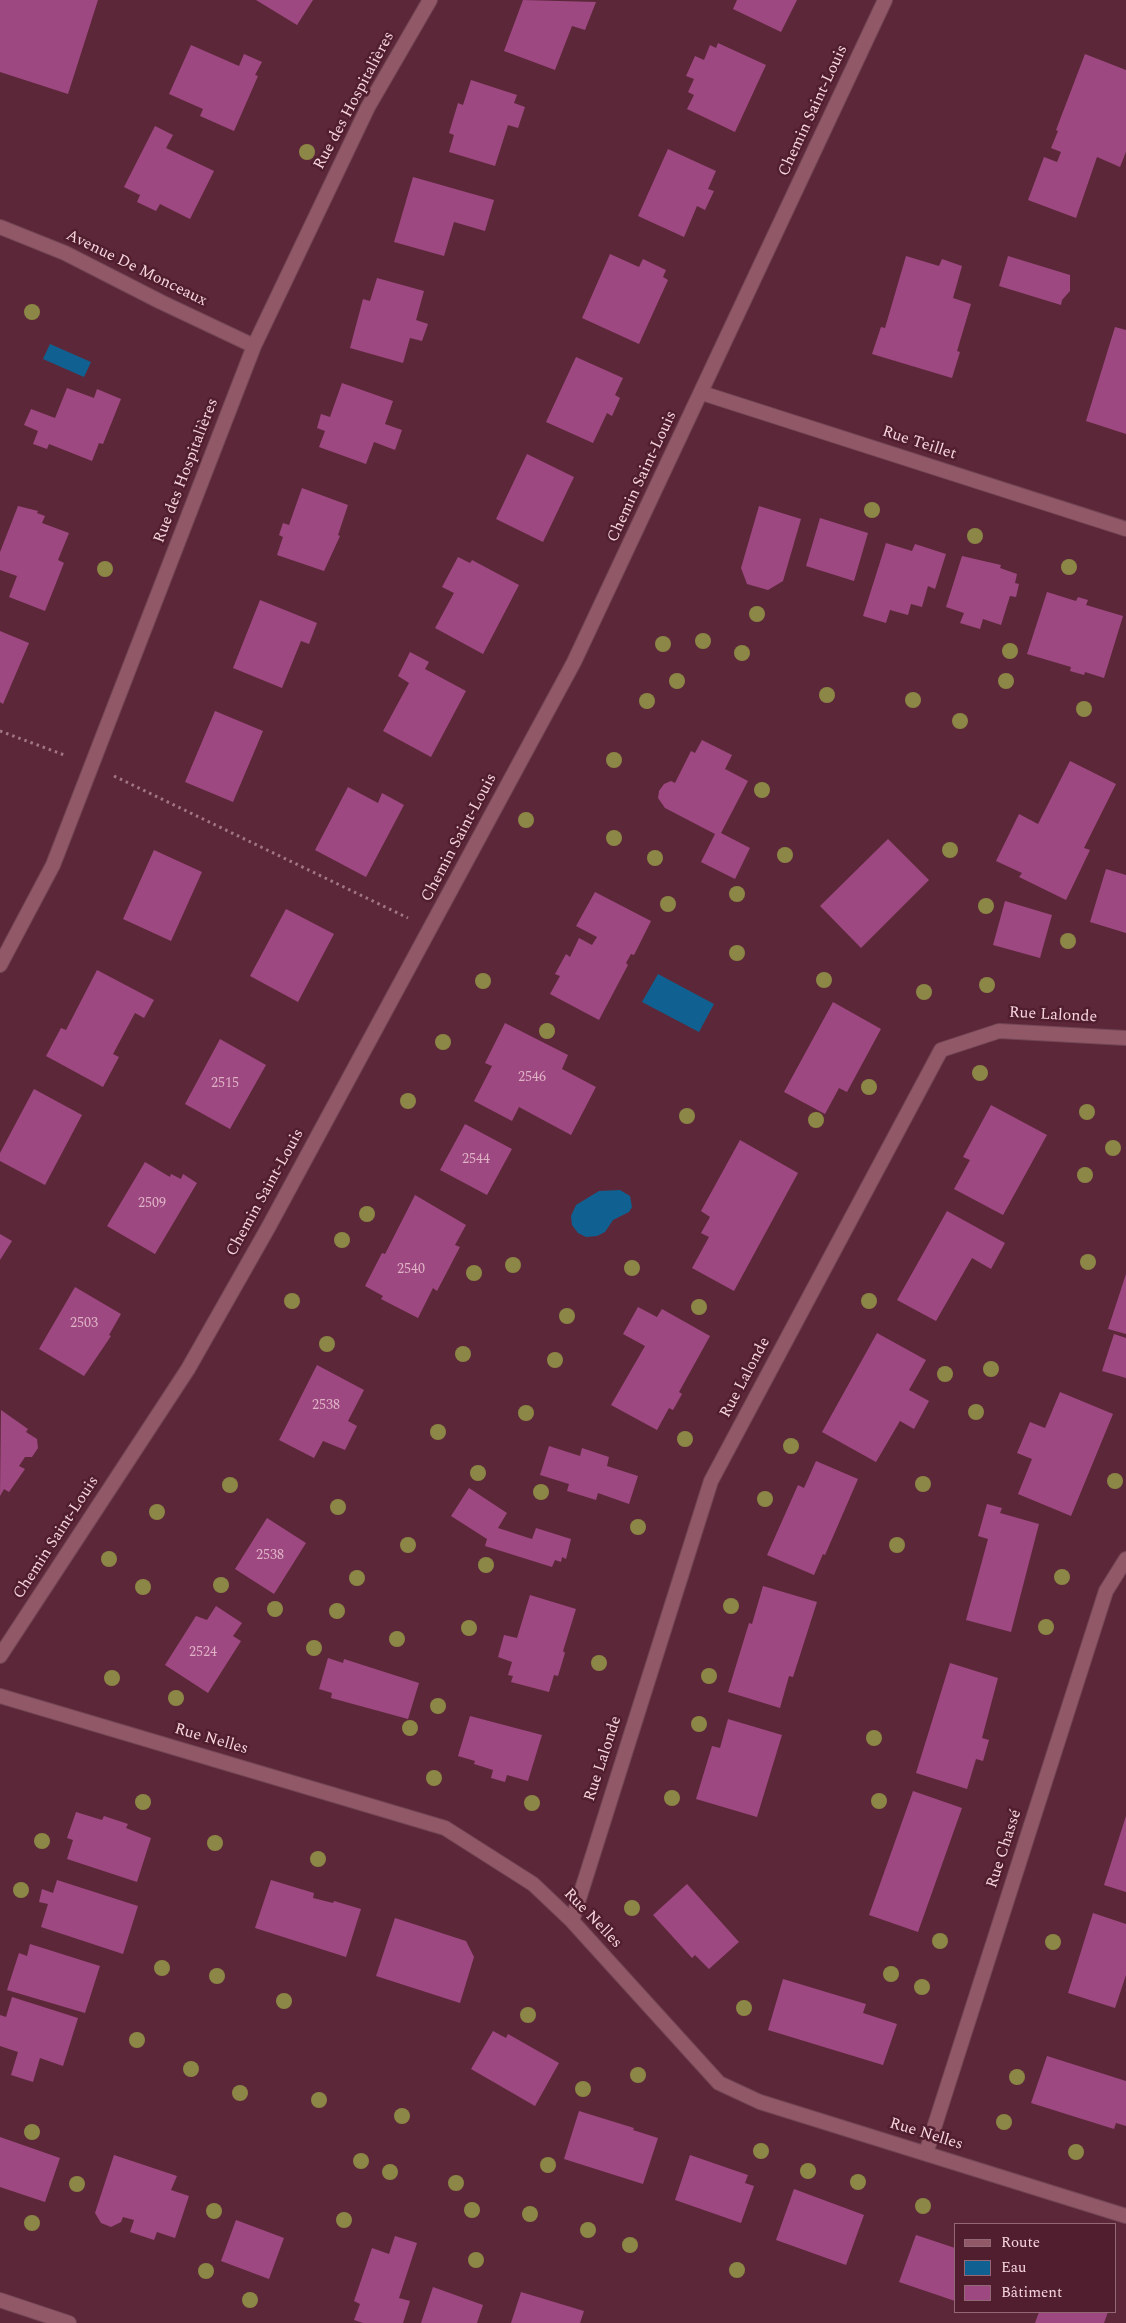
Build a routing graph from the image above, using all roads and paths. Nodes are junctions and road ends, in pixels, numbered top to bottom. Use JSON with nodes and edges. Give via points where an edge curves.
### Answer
{"nodes":[{"id":1,"x":430,"y":0,"type":"edge"},
{"id":2,"x":885,"y":0,"type":"edge"},
{"id":3,"x":0,"y":227,"type":"edge"},
{"id":4,"x":254,"y":346,"type":"junction"},
{"id":5,"x":702,"y":393,"type":"junction"},
{"id":6,"x":1126,"y":529,"type":"edge"},
{"id":7,"x":0,"y":731,"type":"edge"},
{"id":8,"x":92,"y":765,"type":"junction"},
{"id":9,"x":431,"y":929,"type":"junction"},
{"id":10,"x":0,"y":965,"type":"edge"},
{"id":11,"x":1126,"y":1038,"type":"edge"},
{"id":12,"x":1126,"y":1559,"type":"edge"},
{"id":13,"x":0,"y":1656,"type":"edge"},
{"id":14,"x":0,"y":1696,"type":"edge"},
{"id":15,"x":572,"y":1921,"type":"junction"},
{"id":16,"x":926,"y":2153,"type":"junction"},
{"id":17,"x":1126,"y":2216,"type":"edge"},
{"id":18,"x":0,"y":2300,"type":"edge"},
{"id":19,"x":69,"y":2323,"type":"edge"}],
"edges":[{"from":1,"to":4,"type":"street","name":"Rue des Hospitalières","via":[[368,107]]},
{"from":2,"to":5,"type":"street","name":"Chemin Saint-Louis"},
{"from":3,"to":4,"type":"street","name":"Avenue De Monceaux","via":[[65,253]]},
{"from":4,"to":8,"type":"street","name":"Rue des Hospitalières"},
{"from":5,"to":6,"type":"street","name":"Rue Teillet"},
{"from":5,"to":9,"type":"street","name":"Chemin Saint-Louis","via":[[574,662]]},
{"from":7,"to":8,"type":"path"},
{"from":8,"to":9,"type":"path"},
{"from":8,"to":10,"type":"street","name":"Rue des Hospitalières","via":[[53,865]]},
{"from":9,"to":13,"type":"street","name":"Chemin Saint-Louis","via":[[188,1369]]},
{"from":11,"to":15,"type":"street","name":"Rue Lalonde","via":[[999,1031],[941,1050],[711,1481]]},
{"from":12,"to":16,"type":"street","name":"Rue Chassé","via":[[1106,1591]]},
{"from":14,"to":15,"type":"street","name":"Rue Nelles","via":[[445,1828],[533,1884]]},
{"from":15,"to":16,"type":"street","name":"Rue Nelles","via":[[720,2083],[760,2102]]},
{"from":16,"to":17,"type":"street","name":"Rue Nelles"},
{"from":18,"to":19,"type":"street"}]}
